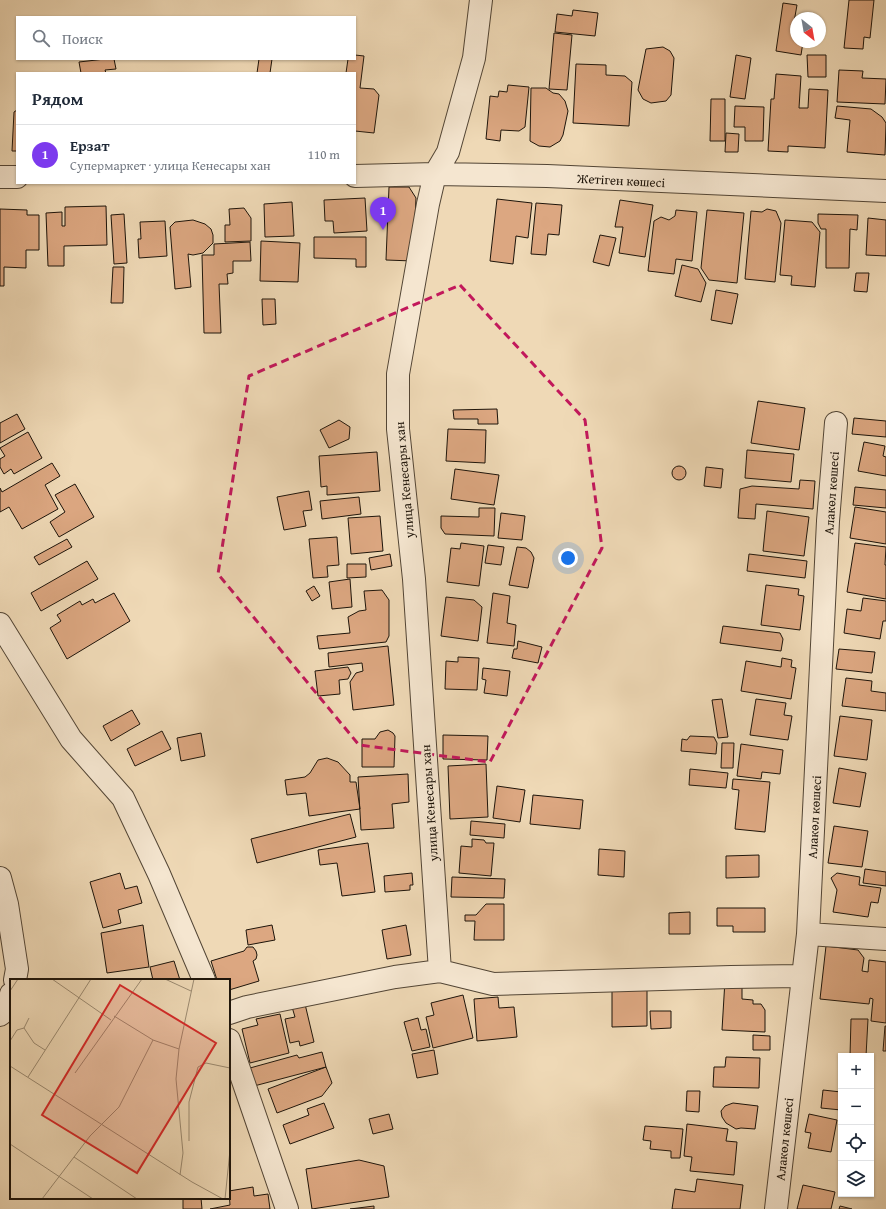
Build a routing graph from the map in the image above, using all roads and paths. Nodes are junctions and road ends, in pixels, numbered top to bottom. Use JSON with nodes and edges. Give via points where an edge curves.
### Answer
{"nodes":[{"id":1,"x":481,"y":0,"type":"edge"},
{"id":2,"x":435,"y":174,"type":"junction"},
{"id":3,"x":356,"y":176,"type":"edge"},
{"id":4,"x":0,"y":177,"type":"edge"},
{"id":5,"x":16,"y":177,"type":"edge"},
{"id":6,"x":886,"y":191,"type":"edge"},
{"id":7,"x":836,"y":423,"type":"dead end"},
{"id":8,"x":0,"y":624,"type":"edge"},
{"id":9,"x":0,"y":878,"type":"edge"},
{"id":10,"x":808,"y":934,"type":"junction"},
{"id":11,"x":886,"y":940,"type":"edge"},
{"id":12,"x":440,"y":971,"type":"junction"},
{"id":13,"x":802,"y":976,"type":"junction"},
{"id":14,"x":15,"y":979,"type":"edge"},
{"id":15,"x":204,"y":979,"type":"edge"},
{"id":16,"x":10,"y":998,"type":"edge"},
{"id":17,"x":230,"y":1013,"type":"edge"},
{"id":18,"x":0,"y":1015,"type":"edge"},
{"id":19,"x":230,"y":1043,"type":"edge"},
{"id":20,"x":287,"y":1209,"type":"edge"},
{"id":21,"x":776,"y":1209,"type":"edge"}],
"edges":[{"from":1,"to":2,"type":"street","name":"улица Кенесары хан","via":[[472,65],[448,152]]},
{"from":2,"to":3,"type":"street","name":"Жетіген көшесі"},
{"from":2,"to":6,"type":"street","name":"Жетіген көшесі","via":[[547,176]]},
{"from":2,"to":12,"type":"street","name":"улица Кенесары хан","via":[[398,374],[398,429],[414,579]]},
{"from":4,"to":5,"type":"street"},
{"from":7,"to":10,"type":"street","name":"Алакөл көшесі","via":[[828,521]]},
{"from":8,"to":15,"type":"street","via":[[71,739],[123,798]]},
{"from":9,"to":14,"type":"street","via":[[18,969]]},
{"from":10,"to":11,"type":"street"},
{"from":10,"to":13,"type":"street","name":"Алакөл көшесі"},
{"from":12,"to":13,"type":"street","via":[[493,984]]},
{"from":12,"to":17,"type":"street","via":[[395,977]]},
{"from":13,"to":21,"type":"street","name":"Алакөл көшесі"},
{"from":16,"to":18,"type":"street","via":[[7,1009]]},
{"from":19,"to":20,"type":"street"}]}
